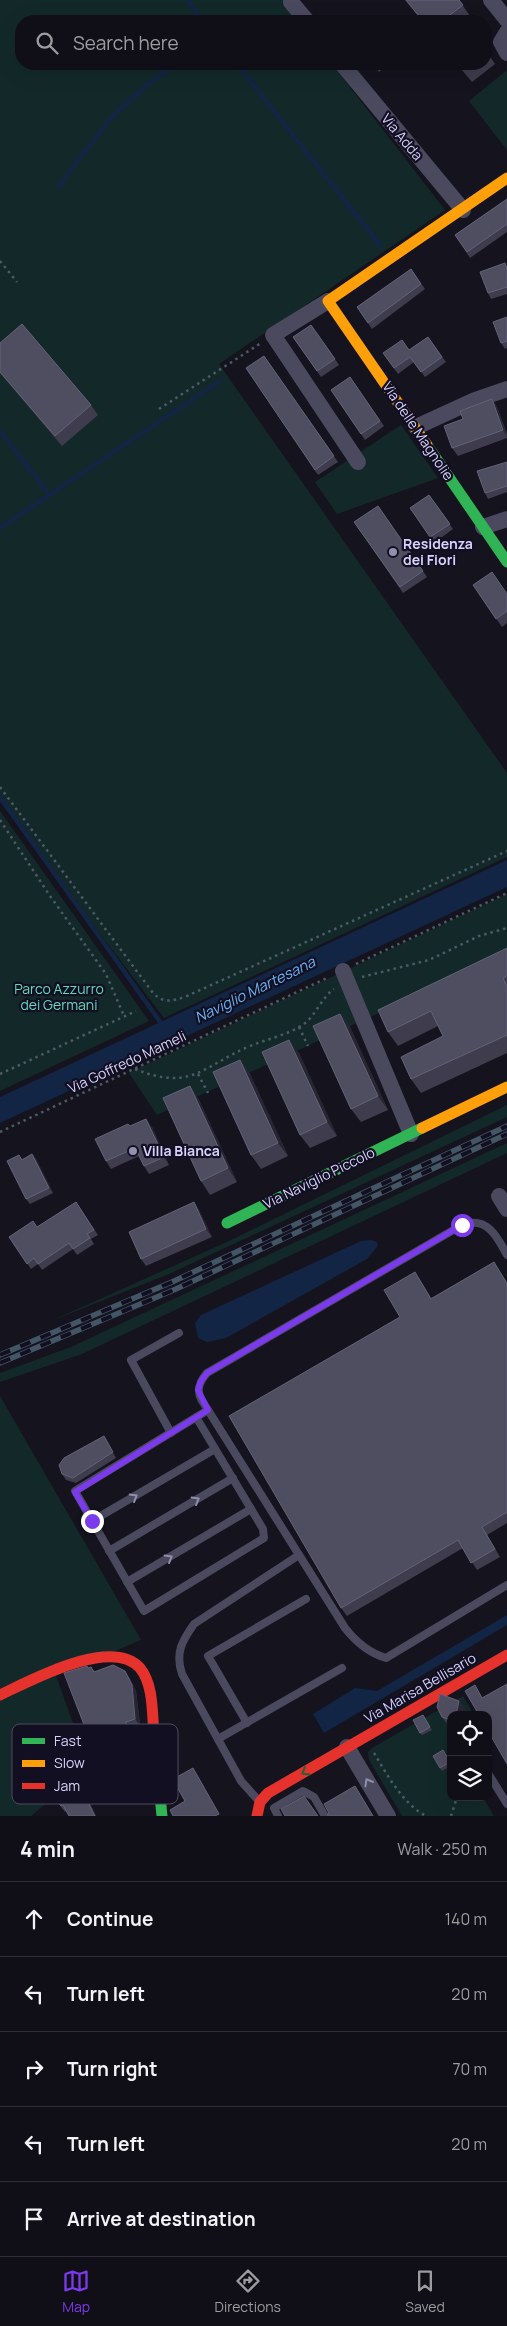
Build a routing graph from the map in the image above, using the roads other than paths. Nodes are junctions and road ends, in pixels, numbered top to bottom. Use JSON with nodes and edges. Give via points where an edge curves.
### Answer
{"nodes":[{"id":1,"x":491,"y":0,"type":"edge"},
{"id":2,"x":291,"y":2,"type":"dead end"},
{"id":3,"x":301,"y":15,"type":"edge"},
{"id":4,"x":507,"y":20,"type":"edge"},
{"id":5,"x":507,"y":32,"type":"edge"},
{"id":6,"x":507,"y":53,"type":"edge"},
{"id":7,"x":347,"y":70,"type":"edge"},
{"id":8,"x":507,"y":178,"type":"edge"},
{"id":9,"x":463,"y":210,"type":"junction"},
{"id":10,"x":328,"y":301,"type":"junction"},
{"id":11,"x":507,"y":389,"type":"edge"},
{"id":12,"x":416,"y":427,"type":"junction"},
{"id":13,"x":358,"y":462,"type":"dead end"},
{"id":14,"x":507,"y":519,"type":"edge"},
{"id":15,"x":483,"y":527,"type":"junction"},
{"id":16,"x":507,"y":562,"type":"edge"},
{"id":17,"x":345,"y":976,"type":"road end"},
{"id":18,"x":507,"y":1087,"type":"edge"},
{"id":19,"x":411,"y":1134,"type":"junction"},
{"id":20,"x":227,"y":1223,"type":"dead end"},
{"id":21,"x":507,"y":1255,"type":"edge"},
{"id":22,"x":178,"y":1332,"type":"dead end"},
{"id":23,"x":208,"y":1410,"type":"junction"},
{"id":24,"x":196,"y":1417,"type":"junction"},
{"id":25,"x":171,"y":1433,"type":"junction"},
{"id":26,"x":215,"y":1449,"type":"junction"},
{"id":27,"x":233,"y":1478,"type":"junction"},
{"id":28,"x":252,"y":1509,"type":"junction"},
{"id":29,"x":92,"y":1521,"type":"junction"},
{"id":30,"x":109,"y":1551,"type":"junction"},
{"id":31,"x":299,"y":1555,"type":"junction"},
{"id":32,"x":128,"y":1582,"type":"junction"},
{"id":33,"x":507,"y":1585,"type":"edge"},
{"id":34,"x":306,"y":1599,"type":"dead end"},
{"id":35,"x":507,"y":1655,"type":"edge"},
{"id":36,"x":342,"y":1668,"type":"dead end"},
{"id":37,"x":0,"y":1695,"type":"edge"},
{"id":38,"x":247,"y":1723,"type":"junction"},
{"id":39,"x":153,"y":1724,"type":"edge"},
{"id":40,"x":218,"y":1739,"type":"junction"},
{"id":41,"x":347,"y":1747,"type":"junction"},
{"id":42,"x":492,"y":1780,"type":"edge"},
{"id":43,"x":260,"y":1802,"type":"junction"},
{"id":44,"x":507,"y":1804,"type":"edge"},
{"id":45,"x":257,"y":1816,"type":"edge"},
{"id":46,"x":278,"y":1816,"type":"edge"},
{"id":47,"x":325,"y":1816,"type":"edge"},
{"id":48,"x":388,"y":1816,"type":"edge"}],
"edges":[{"from":1,"to":4,"type":"street"},
{"from":2,"to":3,"type":"street"},
{"from":5,"to":6,"type":"street","via":[[501,42]]},
{"from":7,"to":9,"type":"street","name":"Via Adda"},
{"from":8,"to":9,"type":"street"},
{"from":9,"to":10,"type":"street"},
{"from":10,"to":12,"type":"street","name":"Via delle Magnolie"},
{"from":10,"to":13,"type":"street","via":[[273,335]]},
{"from":11,"to":12,"type":"street"},
{"from":12,"to":15,"type":"street","name":"Via delle Magnolie"},
{"from":14,"to":15,"type":"street"},
{"from":15,"to":16,"type":"street","name":"Via delle Magnolie"},
{"from":17,"to":19,"type":"street"},
{"from":18,"to":19,"type":"street","name":"Via Naviglio Piccolo"},
{"from":19,"to":20,"type":"street","name":"Via Naviglio Piccolo"},
{"from":21,"to":23,"type":"lane","via":[[488,1226],[477,1222],[462,1225],[207,1373],[198,1390]]},
{"from":22,"to":25,"type":"lane","via":[[131,1360]]},
{"from":23,"to":24,"type":"lane"},
{"from":23,"to":31,"type":"lane"},
{"from":24,"to":25,"type":"lane"},
{"from":24,"to":26,"type":"lane"},
{"from":25,"to":29,"type":"lane","via":[[75,1492]]},
{"from":26,"to":27,"type":"lane"},
{"from":29,"to":26,"type":"lane","one_way":true},
{"from":27,"to":28,"type":"lane"},
{"from":30,"to":27,"type":"lane","one_way":true},
{"from":32,"to":28,"type":"lane","one_way":true},
{"from":28,"to":32,"type":"lane","via":[[263,1529],[264,1538],[144,1611]]},
{"from":29,"to":30,"type":"lane"},
{"from":30,"to":32,"type":"lane"},
{"from":31,"to":33,"type":"lane","via":[[351,1636],[372,1653],[386,1658]]},
{"from":31,"to":40,"type":"lane","via":[[194,1624],[183,1639],[178,1663]]},
{"from":34,"to":38,"type":"lane","via":[[208,1656]]},
{"from":35,"to":41,"type":"street","name":"Via Marisa Bellisario"},
{"from":36,"to":38,"type":"lane"},
{"from":37,"to":39,"type":"street","via":[[82,1661],[113,1656],[133,1661],[144,1674],[149,1687]]},
{"from":38,"to":40,"type":"lane"},
{"from":40,"to":43,"type":"lane","via":[[241,1781]]},
{"from":41,"to":43,"type":"street","name":"Via Marisa Bellisario","one_way":true,"via":[[268,1793]]},
{"from":48,"to":41,"type":"street","one_way":true},
{"from":42,"to":44,"type":"lane"},
{"from":43,"to":45,"type":"street"},
{"from":46,"to":47,"type":"lane","via":[[274,1808],[304,1791],[314,1796]]}]}
